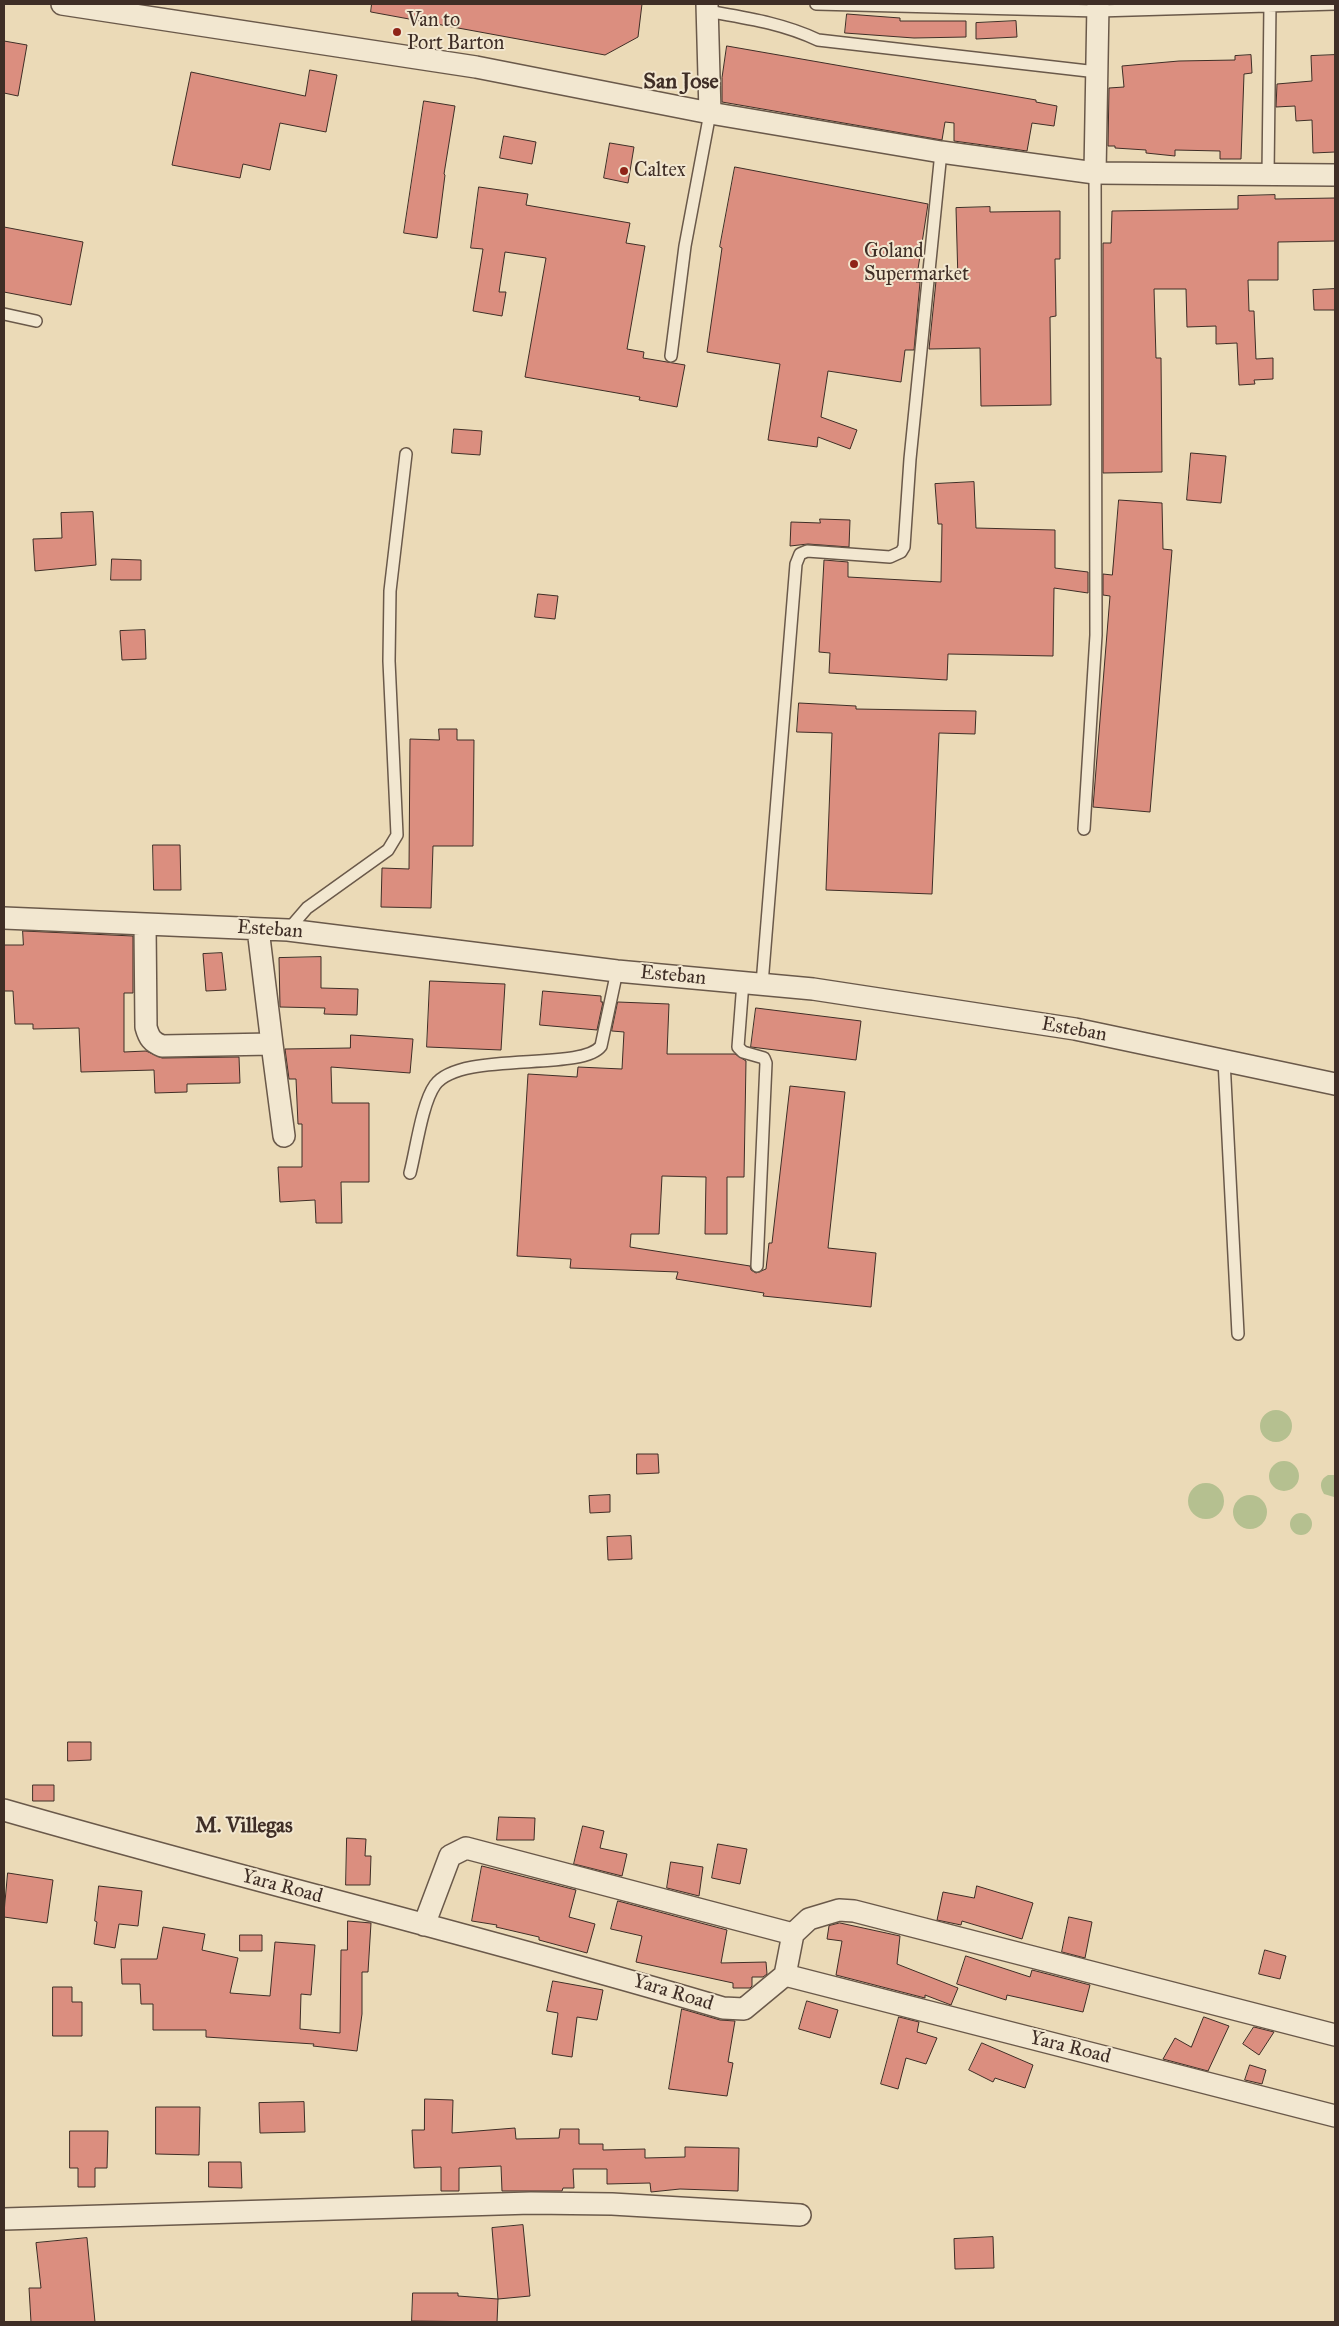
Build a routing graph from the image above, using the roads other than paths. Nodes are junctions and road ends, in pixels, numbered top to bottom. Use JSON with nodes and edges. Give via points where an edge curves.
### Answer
{"nodes":[{"id":1,"x":62,"y":4,"type":"edge"},
{"id":2,"x":816,"y":4,"type":"edge"},
{"id":3,"x":1335,"y":4,"type":"edge"},
{"id":4,"x":1270,"y":5,"type":"edge"},
{"id":5,"x":707,"y":7,"type":"edge"},
{"id":6,"x":1098,"y":8,"type":"edge"},
{"id":7,"x":1097,"y":72,"type":"junction"},
{"id":8,"x":710,"y":113,"type":"junction"},
{"id":9,"x":941,"y":152,"type":"junction"},
{"id":10,"x":1095,"y":173,"type":"junction"},
{"id":11,"x":1268,"y":175,"type":"junction"},
{"id":12,"x":1335,"y":175,"type":"edge"},
{"id":13,"x":4,"y":314,"type":"edge"},
{"id":14,"x":36,"y":321,"type":"dead end"},
{"id":15,"x":671,"y":356,"type":"dead end"},
{"id":16,"x":406,"y":454,"type":"dead end"},
{"id":17,"x":1084,"y":829,"type":"dead end"},
{"id":18,"x":4,"y":918,"type":"edge"},
{"id":19,"x":145,"y":924,"type":"junction"},
{"id":20,"x":258,"y":929,"type":"junction"},
{"id":21,"x":288,"y":930,"type":"junction"},
{"id":22,"x":617,"y":971,"type":"junction"},
{"id":23,"x":753,"y":983,"type":"junction"},
{"id":24,"x":272,"y":1044,"type":"junction"},
{"id":25,"x":1224,"y":1060,"type":"junction"},
{"id":26,"x":1335,"y":1084,"type":"edge"},
{"id":27,"x":284,"y":1136,"type":"dead end"},
{"id":28,"x":410,"y":1173,"type":"dead end"},
{"id":29,"x":757,"y":1266,"type":"dead end"},
{"id":30,"x":1238,"y":1334,"type":"dead end"},
{"id":31,"x":4,"y":1810,"type":"edge"},
{"id":32,"x":424,"y":1925,"type":"junction"},
{"id":33,"x":793,"y":1934,"type":"junction"},
{"id":34,"x":785,"y":1975,"type":"junction"},
{"id":35,"x":1335,"y":2035,"type":"edge"},
{"id":36,"x":1335,"y":2116,"type":"edge"},
{"id":37,"x":800,"y":2215,"type":"dead end"},
{"id":38,"x":4,"y":2219,"type":"edge"}],
"edges":[{"from":1,"to":8,"type":"street","via":[[476,67]]},
{"from":2,"to":6,"type":"lane"},
{"from":3,"to":4,"type":"lane"},
{"from":4,"to":6,"type":"lane"},
{"from":4,"to":11,"type":"lane"},
{"from":5,"to":7,"type":"lane","via":[[776,23],[818,40]]},
{"from":5,"to":8,"type":"street"},
{"from":6,"to":7,"type":"street"},
{"from":7,"to":10,"type":"street"},
{"from":8,"to":9,"type":"street"},
{"from":8,"to":15,"type":"lane","via":[[685,246]]},
{"from":9,"to":10,"type":"street"},
{"from":9,"to":23,"type":"lane","via":[[904,546],[901,552],[890,557],[807,551],[800,554],[796,564]]},
{"from":10,"to":11,"type":"street"},
{"from":10,"to":17,"type":"lane","via":[[1096,635]]},
{"from":11,"to":12,"type":"street"},
{"from":13,"to":14,"type":"lane"},
{"from":16,"to":21,"type":"lane","via":[[390,608],[389,661],[397,835],[388,850],[307,908]]},
{"from":18,"to":19,"type":"street","name":"Esteban"},
{"from":19,"to":20,"type":"street","name":"Esteban"},
{"from":19,"to":24,"type":"street","via":[[146,1027],[155,1043],[162,1046]]},
{"from":20,"to":21,"type":"street","name":"Esteban"},
{"from":20,"to":24,"type":"street"},
{"from":21,"to":22,"type":"street","name":"Esteban"},
{"from":22,"to":23,"type":"street","name":"Esteban"},
{"from":22,"to":28,"type":"lane","via":[[597,1051],[586,1056],[453,1071],[442,1077],[429,1098]]},
{"from":23,"to":25,"type":"street","name":"Esteban","via":[[1075,1029]]},
{"from":23,"to":29,"type":"lane","via":[[738,1047],[743,1052],[764,1058],[766,1063]]},
{"from":24,"to":27,"type":"street"},
{"from":25,"to":26,"type":"street","name":"Esteban"},
{"from":25,"to":30,"type":"lane"},
{"from":31,"to":32,"type":"street","name":"Yara Road"},
{"from":32,"to":33,"type":"street","via":[[450,1856],[466,1848]]},
{"from":32,"to":34,"type":"street","name":"Yara Road","via":[[731,2010],[744,2009]]},
{"from":33,"to":34,"type":"street"},
{"from":33,"to":35,"type":"street","via":[[817,1916],[839,1910],[854,1911]]},
{"from":34,"to":36,"type":"street","name":"Yara Road"},
{"from":37,"to":38,"type":"street","via":[[612,2204],[531,2203]]}]}
